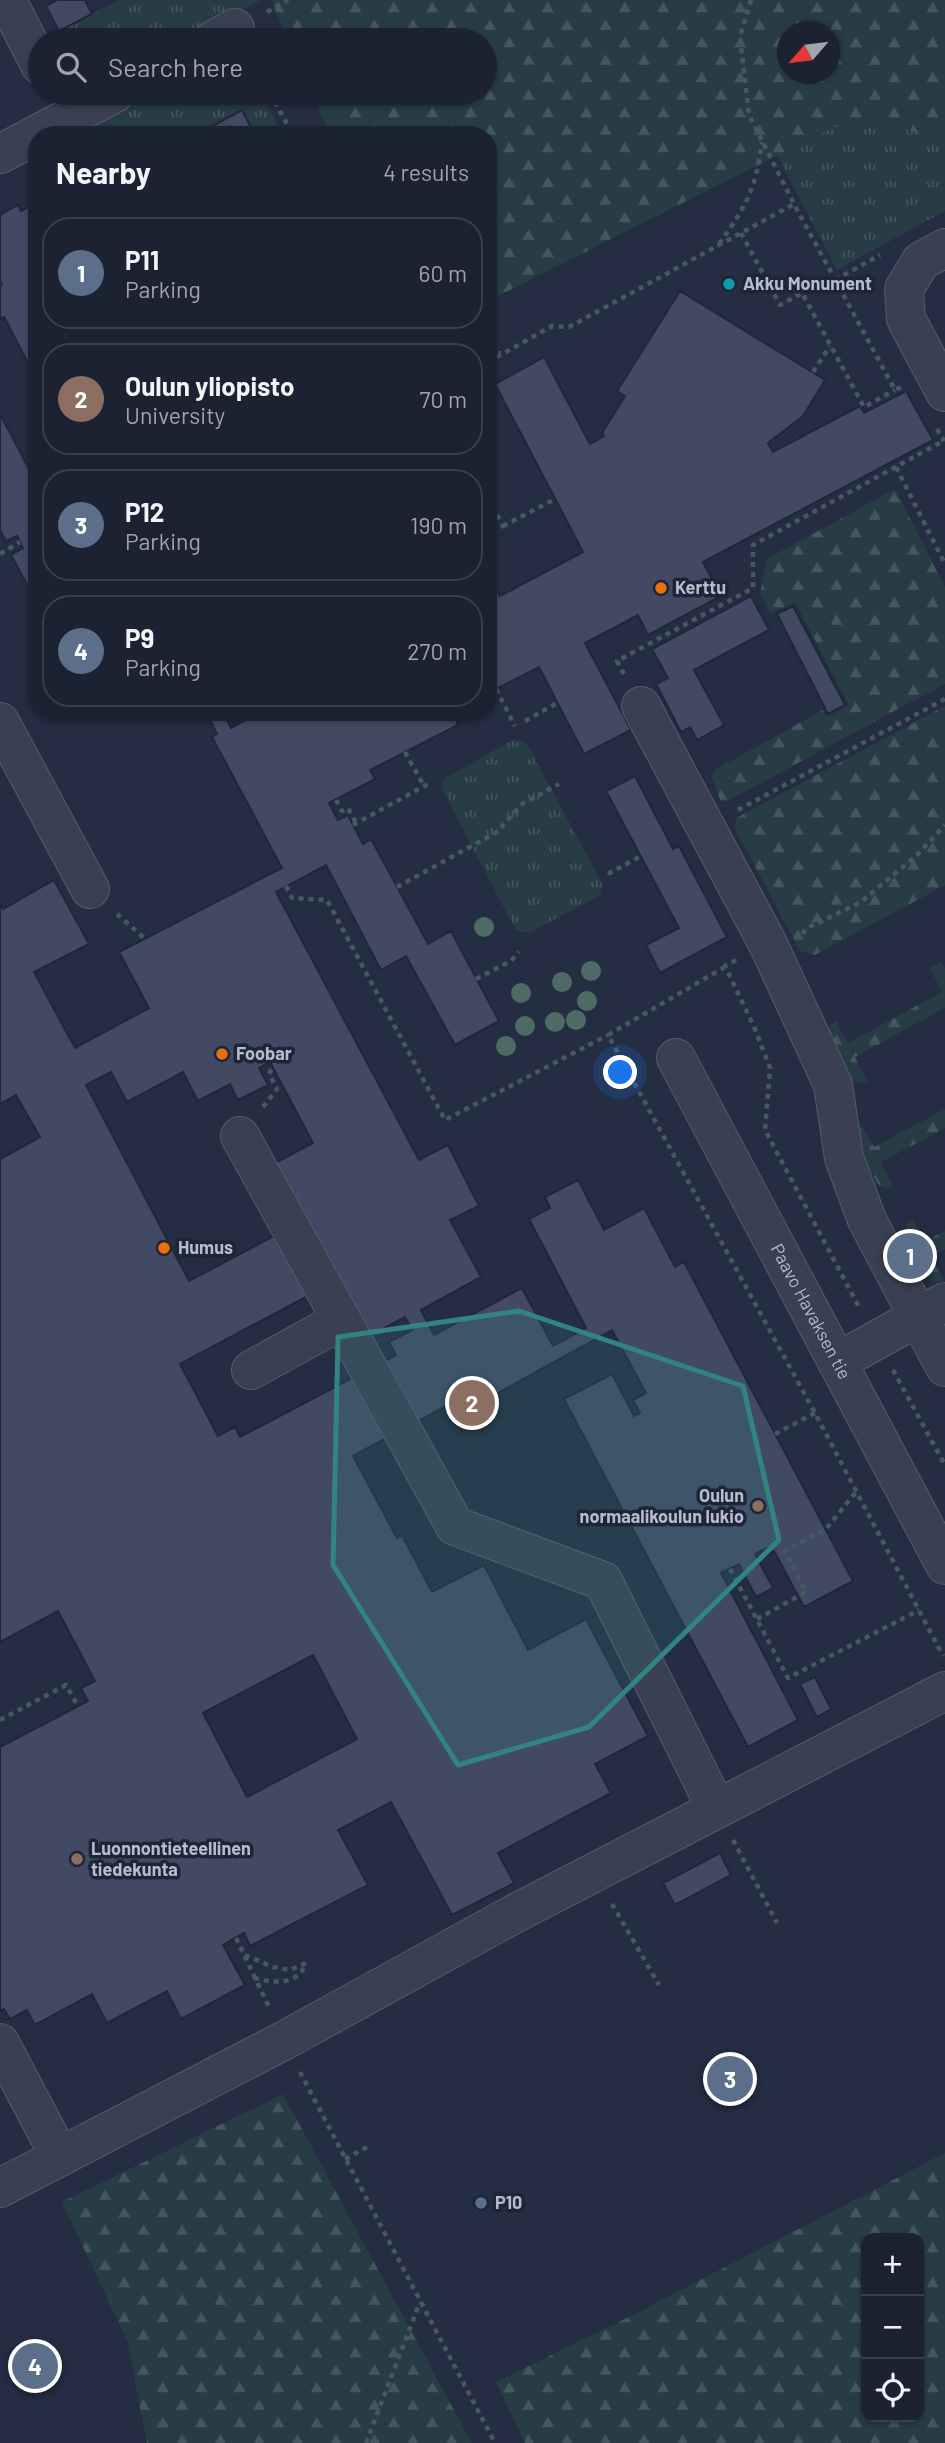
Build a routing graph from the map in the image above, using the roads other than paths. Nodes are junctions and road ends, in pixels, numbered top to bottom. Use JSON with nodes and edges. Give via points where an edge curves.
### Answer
{"nodes":[{"id":1,"x":13,"y":12,"type":"dead end"},
{"id":2,"x":28,"y":41,"type":"edge"},
{"id":3,"x":61,"y":105,"type":"edge"},
{"id":4,"x":45,"y":126,"type":"edge"},
{"id":5,"x":28,"y":143,"type":"edge"},
{"id":6,"x":0,"y":154,"type":"edge"},
{"id":7,"x":945,"y":248,"type":"edge"},
{"id":8,"x":945,"y":392,"type":"edge"},
{"id":9,"x":641,"y":706,"type":"road end"},
{"id":10,"x":0,"y":722,"type":"edge"},
{"id":11,"x":90,"y":889,"type":"dead end"},
{"id":12,"x":676,"y":1058,"type":"dead end"},
{"id":13,"x":240,"y":1136,"type":"road end"},
{"id":14,"x":932,"y":1310,"type":"edge"},
{"id":15,"x":340,"y":1321,"type":"junction"},
{"id":16,"x":837,"y":1362,"type":"junction"},
{"id":17,"x":945,"y":1367,"type":"edge"},
{"id":18,"x":251,"y":1370,"type":"dead end"},
{"id":19,"x":945,"y":1565,"type":"edge"},
{"id":20,"x":945,"y":1691,"type":"edge"},
{"id":21,"x":716,"y":1808,"type":"junction"},
{"id":22,"x":0,"y":2043,"type":"edge"},
{"id":23,"x":60,"y":2157,"type":"junction"},
{"id":24,"x":0,"y":2188,"type":"edge"}],
"edges":[{"from":1,"to":2,"type":"street"},
{"from":3,"to":4,"type":"street"},
{"from":5,"to":6,"type":"street"},
{"from":7,"to":8,"type":"street","via":[[921,261],[904,289],[906,319]]},
{"from":9,"to":14,"type":"street","via":[[768,944],[833,1085],[844,1158],[867,1220]]},
{"from":10,"to":11,"type":"street"},
{"from":12,"to":16,"type":"street","name":"Paavo Havaksen tie"},
{"from":13,"to":15,"type":"street"},
{"from":14,"to":16,"type":"street"},
{"from":14,"to":17,"type":"street"},
{"from":15,"to":18,"type":"street"},
{"from":15,"to":21,"type":"street","via":[[455,1526],[603,1581]]},
{"from":16,"to":19,"type":"street","name":"Paavo Havaksen tie"},
{"from":20,"to":21,"type":"street"},
{"from":21,"to":23,"type":"street"},
{"from":22,"to":23,"type":"street"},
{"from":23,"to":24,"type":"street"}]}
